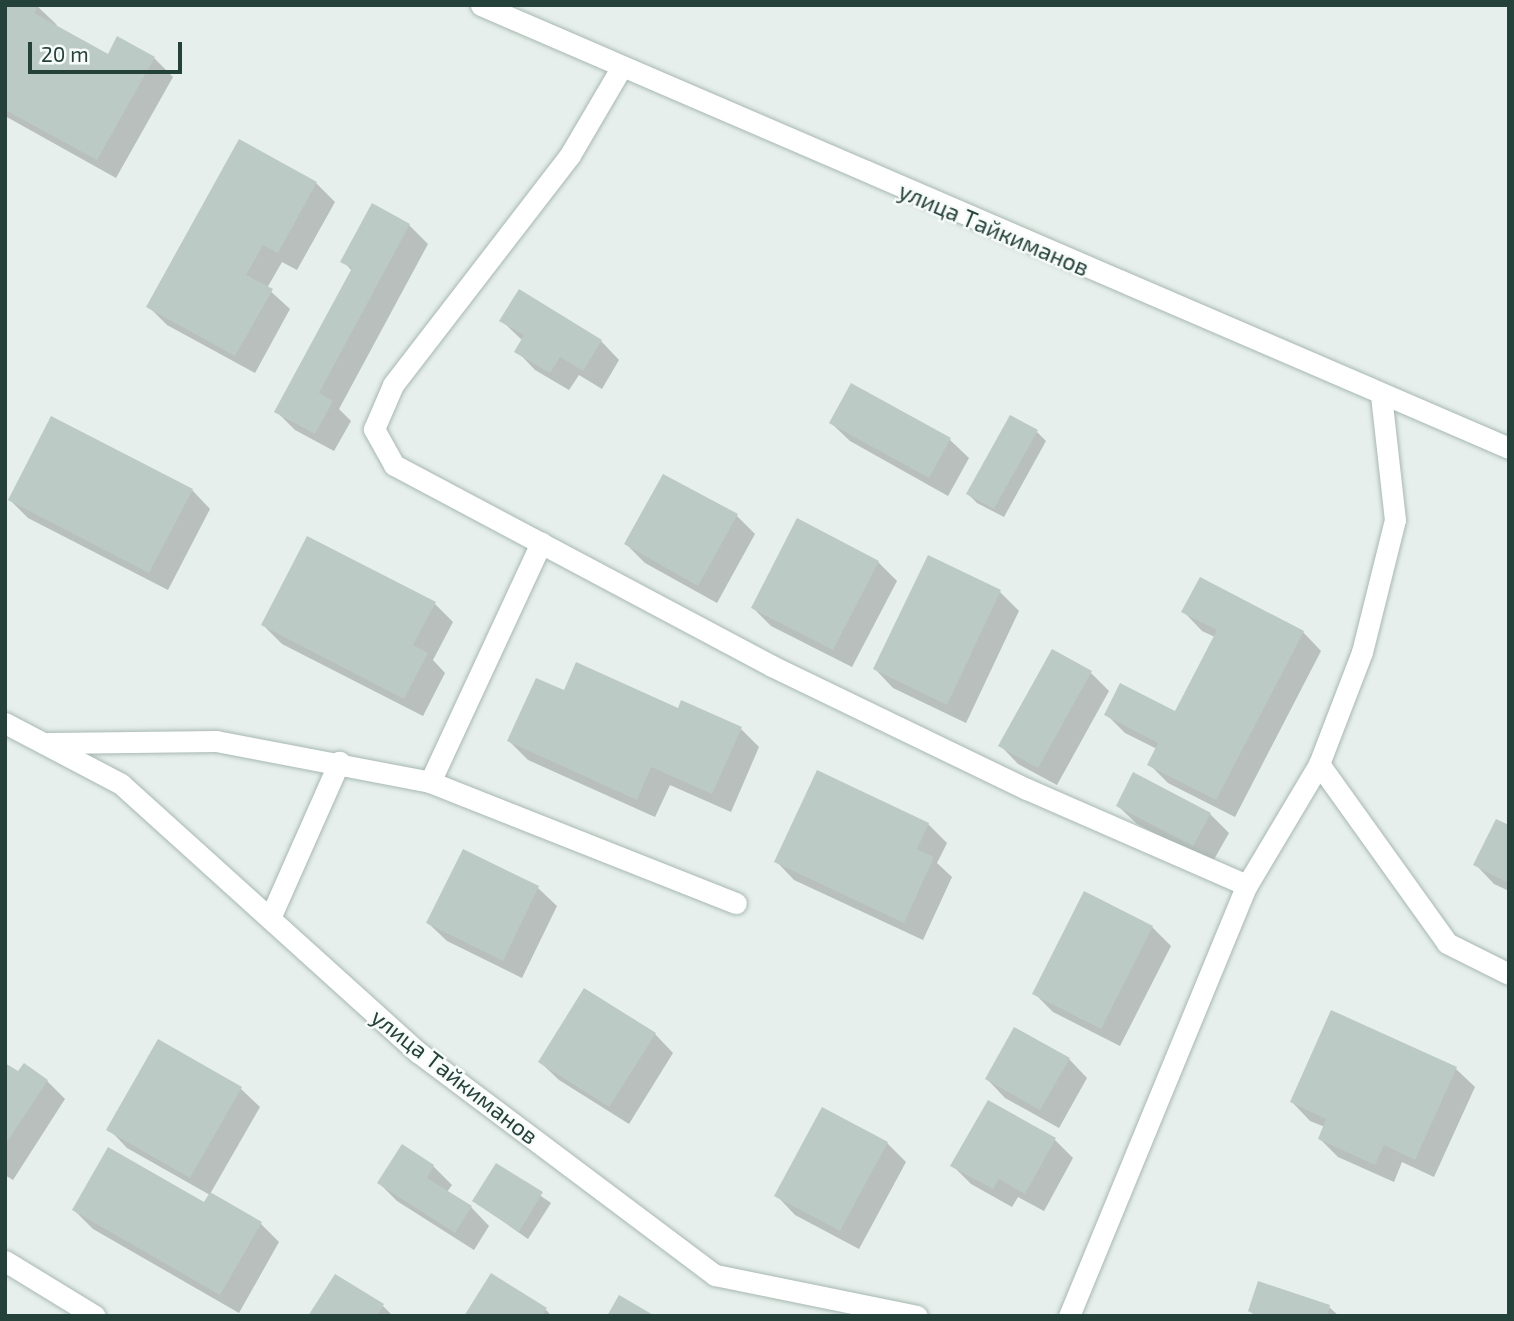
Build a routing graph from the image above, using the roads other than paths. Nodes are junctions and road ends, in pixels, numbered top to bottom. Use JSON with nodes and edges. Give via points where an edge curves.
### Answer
{"nodes":[{"id":1,"x":481,"y":5,"type":"edge"},
{"id":2,"x":621,"y":68,"type":"junction"},
{"id":3,"x":1381,"y":396,"type":"junction"},
{"id":4,"x":1509,"y":449,"type":"edge"},
{"id":5,"x":541,"y":543,"type":"junction"},
{"id":6,"x":5,"y":723,"type":"edge"},
{"id":7,"x":44,"y":743,"type":"junction"},
{"id":8,"x":340,"y":762,"type":"junction"},
{"id":9,"x":1319,"y":764,"type":"junction"},
{"id":10,"x":430,"y":782,"type":"junction"},
{"id":11,"x":1247,"y":885,"type":"junction"},
{"id":12,"x":736,"y":903,"type":"dead end"},
{"id":13,"x":270,"y":918,"type":"junction"},
{"id":14,"x":1509,"y":974,"type":"edge"},
{"id":15,"x":5,"y":1261,"type":"edge"},
{"id":16,"x":95,"y":1316,"type":"edge"},
{"id":17,"x":917,"y":1316,"type":"edge"},
{"id":18,"x":1069,"y":1316,"type":"edge"}],
"edges":[{"from":1,"to":2,"type":"street","name":"улица Тайкиманов"},
{"from":2,"to":3,"type":"street","name":"улица Тайкиманов"},
{"from":2,"to":5,"type":"street","via":[[570,155],[393,385],[374,429],[394,466]]},
{"from":3,"to":4,"type":"street","name":"улица Тайкиманов"},
{"from":3,"to":9,"type":"street","via":[[1395,520],[1362,652]]},
{"from":5,"to":10,"type":"street"},
{"from":5,"to":11,"type":"street","via":[[772,666],[1015,784]]},
{"from":6,"to":7,"type":"street","name":"улица Тайкиманов"},
{"from":7,"to":8,"type":"street","via":[[216,740]]},
{"from":7,"to":13,"type":"street","name":"улица Тайкиманов","via":[[121,784]]},
{"from":8,"to":10,"type":"street"},
{"from":8,"to":13,"type":"street"},
{"from":9,"to":11,"type":"street"},
{"from":9,"to":14,"type":"street","via":[[1447,943]]},
{"from":10,"to":12,"type":"street"},
{"from":11,"to":18,"type":"street"},
{"from":13,"to":17,"type":"street","name":"улица Тайкиманов","via":[[419,1053],[715,1275]]},
{"from":15,"to":16,"type":"street"}]}
